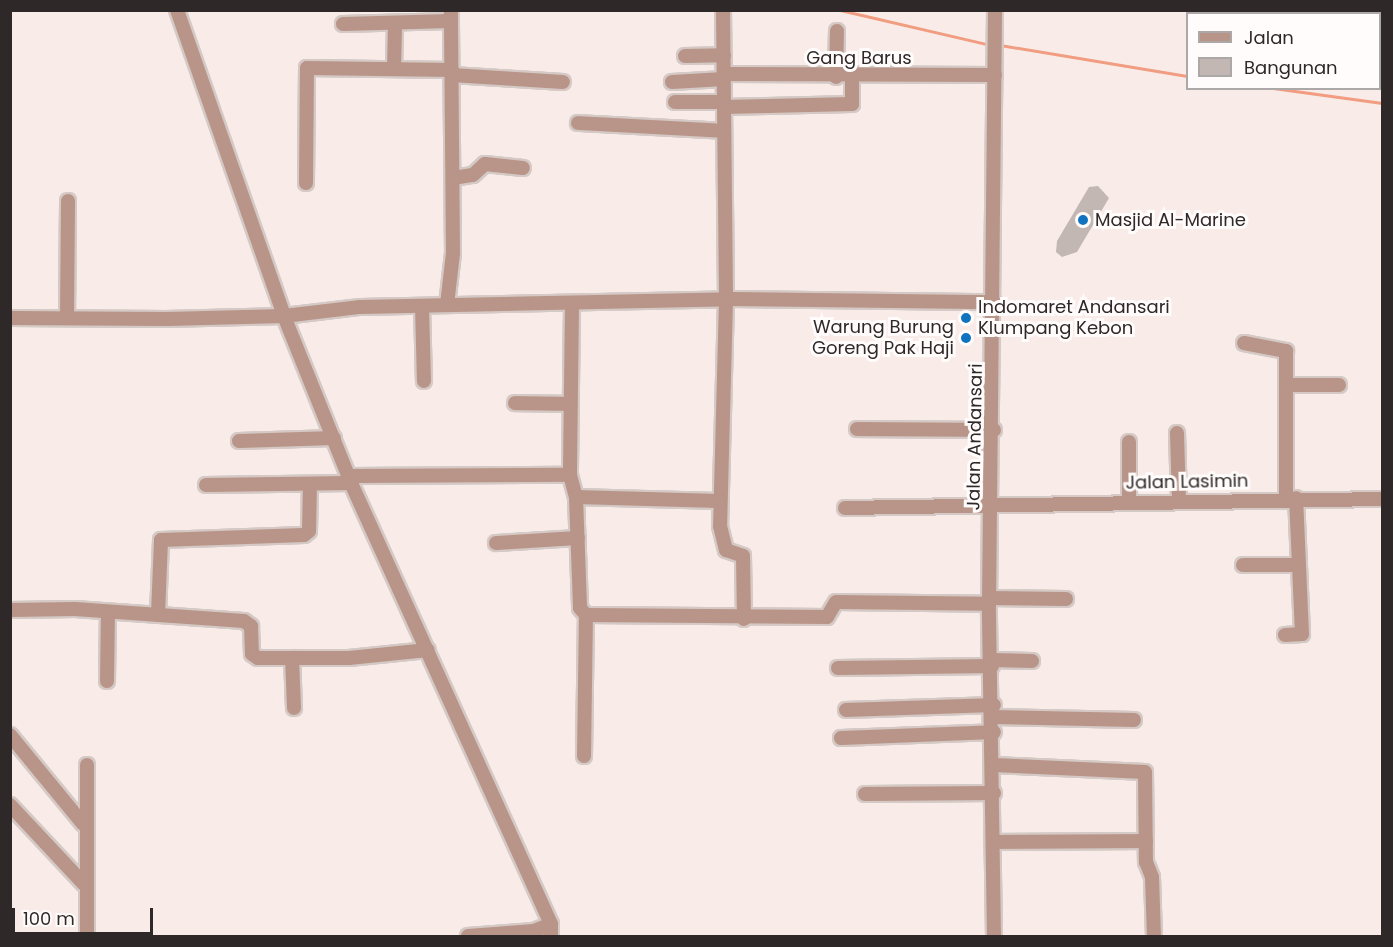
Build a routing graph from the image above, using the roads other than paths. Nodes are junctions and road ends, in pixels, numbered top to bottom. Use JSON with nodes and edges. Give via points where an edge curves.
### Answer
{"nodes":[{"id":1,"x":177,"y":10,"type":"edge"},
{"id":2,"x":723,"y":10,"type":"edge"},
{"id":3,"x":995,"y":10,"type":"edge"},
{"id":4,"x":451,"y":16,"type":"edge"},
{"id":5,"x":343,"y":24,"type":"dead end"},
{"id":6,"x":395,"y":25,"type":"junction"},
{"id":7,"x":837,"y":31,"type":"dead end"},
{"id":8,"x":724,"y":55,"type":"junction"},
{"id":9,"x":685,"y":56,"type":"dead end"},
{"id":10,"x":394,"y":69,"type":"junction"},
{"id":11,"x":452,"y":72,"type":"junction"},
{"id":12,"x":995,"y":75,"type":"junction"},
{"id":13,"x":724,"y":76,"type":"junction"},
{"id":14,"x":836,"y":77,"type":"junction"},
{"id":15,"x":852,"y":78,"type":"junction"},
{"id":16,"x":563,"y":82,"type":"dead end"},
{"id":17,"x":672,"y":82,"type":"dead end"},
{"id":18,"x":675,"y":102,"type":"dead end"},
{"id":19,"x":724,"y":104,"type":"junction"},
{"id":20,"x":578,"y":123,"type":"dead end"},
{"id":21,"x":724,"y":131,"type":"junction"},
{"id":22,"x":523,"y":168,"type":"dead end"},
{"id":23,"x":453,"y":178,"type":"junction"},
{"id":24,"x":306,"y":183,"type":"dead end"},
{"id":25,"x":68,"y":201,"type":"dead end"},
{"id":26,"x":726,"y":300,"type":"junction"},
{"id":27,"x":994,"y":302,"type":"junction"},
{"id":28,"x":447,"y":305,"type":"junction"},
{"id":29,"x":572,"y":305,"type":"junction"},
{"id":30,"x":422,"y":306,"type":"junction"},
{"id":31,"x":284,"y":316,"type":"junction"},
{"id":32,"x":10,"y":318,"type":"edge"},
{"id":33,"x":67,"y":318,"type":"junction"},
{"id":34,"x":1244,"y":343,"type":"dead end"},
{"id":35,"x":424,"y":381,"type":"dead end"},
{"id":36,"x":1339,"y":385,"type":"dead end"},
{"id":37,"x":1287,"y":386,"type":"junction"},
{"id":38,"x":514,"y":403,"type":"dead end"},
{"id":39,"x":570,"y":404,"type":"junction"},
{"id":40,"x":857,"y":429,"type":"dead end"},
{"id":41,"x":994,"y":430,"type":"junction"},
{"id":42,"x":1177,"y":433,"type":"dead end"},
{"id":43,"x":334,"y":438,"type":"junction"},
{"id":44,"x":238,"y":441,"type":"dead end"},
{"id":45,"x":1129,"y":442,"type":"dead end"},
{"id":46,"x":570,"y":475,"type":"junction"},
{"id":47,"x":350,"y":480,"type":"junction"},
{"id":48,"x":206,"y":485,"type":"dead end"},
{"id":49,"x":310,"y":485,"type":"junction"},
{"id":50,"x":576,"y":497,"type":"junction"},
{"id":51,"x":1291,"y":498,"type":"junction"},
{"id":52,"x":1383,"y":499,"type":"edge"},
{"id":53,"x":720,"y":501,"type":"junction"},
{"id":54,"x":1129,"y":501,"type":"junction"},
{"id":55,"x":1179,"y":501,"type":"junction"},
{"id":56,"x":993,"y":503,"type":"junction"},
{"id":57,"x":845,"y":508,"type":"dead end"},
{"id":58,"x":578,"y":538,"type":"junction"},
{"id":59,"x":496,"y":543,"type":"dead end"},
{"id":60,"x":1298,"y":565,"type":"junction"},
{"id":61,"x":1243,"y":566,"type":"dead end"},
{"id":62,"x":1066,"y":600,"type":"dead end"},
{"id":63,"x":989,"y":601,"type":"junction"},
{"id":64,"x":10,"y":610,"type":"edge"},
{"id":65,"x":108,"y":614,"type":"junction"},
{"id":66,"x":158,"y":615,"type":"junction"},
{"id":67,"x":586,"y":615,"type":"junction"},
{"id":68,"x":744,"y":619,"type":"junction"},
{"id":69,"x":1285,"y":635,"type":"dead end"},
{"id":70,"x":428,"y":650,"type":"junction"},
{"id":71,"x":292,"y":658,"type":"junction"},
{"id":72,"x":1032,"y":661,"type":"dead end"},
{"id":73,"x":992,"y":663,"type":"junction"},
{"id":74,"x":838,"y":668,"type":"dead end"},
{"id":75,"x":107,"y":681,"type":"dead end"},
{"id":76,"x":294,"y":708,"type":"dead end"},
{"id":77,"x":846,"y":710,"type":"dead end"},
{"id":78,"x":994,"y":711,"type":"junction"},
{"id":79,"x":1134,"y":720,"type":"dead end"},
{"id":80,"x":994,"y":732,"type":"junction"},
{"id":81,"x":10,"y":735,"type":"edge"},
{"id":82,"x":841,"y":738,"type":"dead end"},
{"id":83,"x":584,"y":756,"type":"dead end"},
{"id":84,"x":87,"y":765,"type":"dead end"},
{"id":85,"x":994,"y":765,"type":"junction"},
{"id":86,"x":994,"y":792,"type":"junction"},
{"id":87,"x":865,"y":794,"type":"dead end"},
{"id":88,"x":10,"y":805,"type":"edge"},
{"id":89,"x":84,"y":824,"type":"junction"},
{"id":90,"x":1146,"y":841,"type":"junction"},
{"id":91,"x":994,"y":842,"type":"junction"},
{"id":92,"x":84,"y":884,"type":"junction"},
{"id":93,"x":551,"y":930,"type":"edge"},
{"id":94,"x":87,"y":936,"type":"edge"},
{"id":95,"x":468,"y":936,"type":"edge"},
{"id":96,"x":994,"y":936,"type":"edge"},
{"id":97,"x":1154,"y":936,"type":"edge"}],
"edges":[{"from":1,"to":31,"type":"street"},
{"from":2,"to":8,"type":"street"},
{"from":3,"to":12,"type":"street","name":"Jalan Andansari"},
{"from":4,"to":6,"type":"street"},
{"from":4,"to":11,"type":"street"},
{"from":5,"to":6,"type":"street"},
{"from":6,"to":10,"type":"street"},
{"from":7,"to":14,"type":"street"},
{"from":8,"to":9,"type":"street"},
{"from":8,"to":13,"type":"street"},
{"from":10,"to":11,"type":"street"},
{"from":10,"to":24,"type":"street","via":[[307,68]]},
{"from":11,"to":16,"type":"street"},
{"from":11,"to":23,"type":"street"},
{"from":12,"to":15,"type":"street","name":"Gang Barus"},
{"from":12,"to":27,"type":"street","name":"Jalan Andansari"},
{"from":13,"to":14,"type":"street","name":"Gang Barus"},
{"from":13,"to":17,"type":"street","name":"Gang Barus"},
{"from":13,"to":19,"type":"street"},
{"from":14,"to":15,"type":"street","name":"Gang Barus"},
{"from":15,"to":19,"type":"street","via":[[852,104]]},
{"from":18,"to":19,"type":"street"},
{"from":19,"to":21,"type":"street"},
{"from":20,"to":21,"type":"street"},
{"from":21,"to":26,"type":"street"},
{"from":22,"to":23,"type":"street","via":[[485,164],[473,176]]},
{"from":23,"to":28,"type":"street","via":[[452,293]]},
{"from":25,"to":33,"type":"street"},
{"from":26,"to":27,"type":"street"},
{"from":26,"to":29,"type":"street"},
{"from":26,"to":53,"type":"street"},
{"from":27,"to":41,"type":"street","name":"Jalan Andansari"},
{"from":28,"to":29,"type":"street"},
{"from":28,"to":30,"type":"street"},
{"from":29,"to":39,"type":"street"},
{"from":30,"to":31,"type":"street"},
{"from":30,"to":35,"type":"street"},
{"from":31,"to":33,"type":"street"},
{"from":31,"to":43,"type":"street"},
{"from":32,"to":33,"type":"street"},
{"from":34,"to":37,"type":"street","via":[[1282,347]]},
{"from":36,"to":37,"type":"street"},
{"from":37,"to":51,"type":"street"},
{"from":38,"to":39,"type":"street"},
{"from":39,"to":46,"type":"street"},
{"from":40,"to":41,"type":"street"},
{"from":41,"to":56,"type":"street","name":"Jalan Andansari"},
{"from":42,"to":55,"type":"street"},
{"from":43,"to":44,"type":"street"},
{"from":43,"to":47,"type":"street"},
{"from":45,"to":54,"type":"street"},
{"from":46,"to":47,"type":"street"},
{"from":46,"to":50,"type":"street"},
{"from":47,"to":49,"type":"street"},
{"from":47,"to":70,"type":"street"},
{"from":48,"to":49,"type":"street"},
{"from":49,"to":66,"type":"street","via":[[309,531],[304,535],[161,540]]},
{"from":50,"to":53,"type":"street"},
{"from":50,"to":58,"type":"street"},
{"from":51,"to":52,"type":"street","name":"Jalan Lasimin"},
{"from":51,"to":55,"type":"street","name":"Jalan Lasimin"},
{"from":51,"to":60,"type":"street"},
{"from":53,"to":68,"type":"street","via":[[726,550],[743,556]]},
{"from":54,"to":55,"type":"street","name":"Jalan Lasimin"},
{"from":54,"to":56,"type":"street","name":"Jalan Lasimin"},
{"from":56,"to":57,"type":"street","name":"Jalan Lasimin"},
{"from":56,"to":63,"type":"street","name":"Jalan Andansari"},
{"from":58,"to":59,"type":"street"},
{"from":58,"to":67,"type":"street","via":[[580,608]]},
{"from":60,"to":61,"type":"street"},
{"from":60,"to":69,"type":"street","via":[[1302,634]]},
{"from":62,"to":63,"type":"street"},
{"from":63,"to":68,"type":"street","via":[[836,602],[827,617]]},
{"from":63,"to":73,"type":"street","name":"Jalan Andansari"},
{"from":64,"to":65,"type":"street"},
{"from":65,"to":66,"type":"street"},
{"from":65,"to":75,"type":"street"},
{"from":66,"to":71,"type":"street","via":[[244,621],[251,626],[254,657]]},
{"from":67,"to":68,"type":"street"},
{"from":67,"to":83,"type":"street"},
{"from":70,"to":71,"type":"street"},
{"from":70,"to":93,"type":"street"},
{"from":71,"to":76,"type":"street"},
{"from":72,"to":73,"type":"street"},
{"from":73,"to":74,"type":"street"},
{"from":73,"to":78,"type":"street","name":"Jalan Andansari"},
{"from":77,"to":78,"type":"street"},
{"from":78,"to":79,"type":"street"},
{"from":78,"to":80,"type":"street","name":"Jalan Andansari"},
{"from":80,"to":82,"type":"street"},
{"from":80,"to":85,"type":"street","name":"Jalan Andansari"},
{"from":81,"to":89,"type":"street"},
{"from":84,"to":89,"type":"street"},
{"from":85,"to":86,"type":"street","name":"Jalan Andansari"},
{"from":85,"to":90,"type":"street","via":[[1138,768],[1147,780]]},
{"from":86,"to":87,"type":"street"},
{"from":86,"to":91,"type":"street","name":"Jalan Andansari"},
{"from":88,"to":92,"type":"street"},
{"from":89,"to":92,"type":"street"},
{"from":90,"to":91,"type":"street"},
{"from":90,"to":97,"type":"street"},
{"from":91,"to":96,"type":"street","name":"Jalan Andansari"},
{"from":92,"to":94,"type":"street"},
{"from":93,"to":95,"type":"street"}]}
